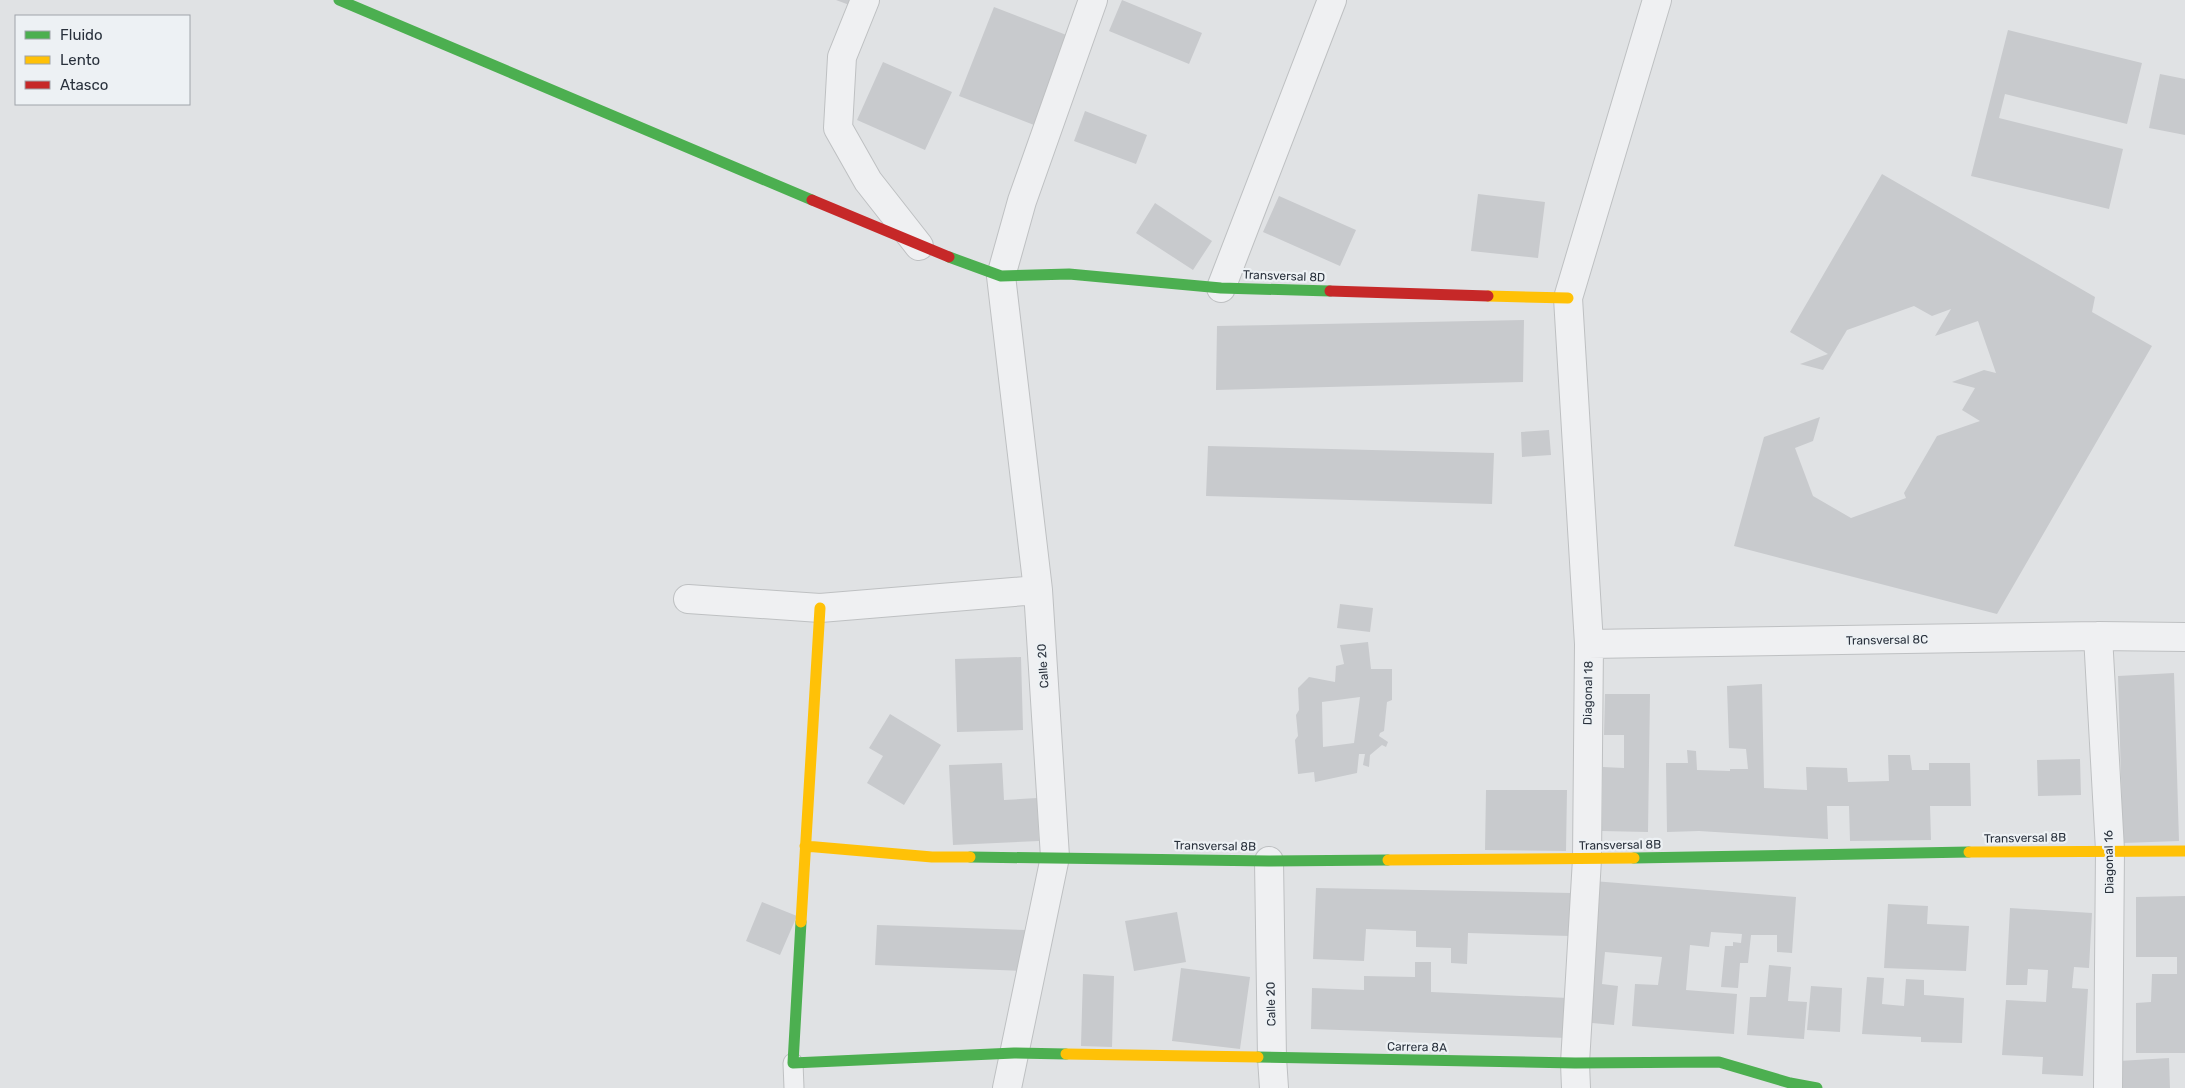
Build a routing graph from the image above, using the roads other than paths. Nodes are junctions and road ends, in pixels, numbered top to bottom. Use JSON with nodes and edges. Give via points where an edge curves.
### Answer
{"nodes":[{"id":1,"x":338,"y":0,"type":"edge"},
{"id":2,"x":865,"y":0,"type":"edge"},
{"id":3,"x":1093,"y":0,"type":"edge"},
{"id":4,"x":1332,"y":0,"type":"edge"},
{"id":5,"x":1657,"y":0,"type":"edge"},
{"id":6,"x":919,"y":246,"type":"junction"},
{"id":7,"x":1000,"y":276,"type":"junction"},
{"id":8,"x":1221,"y":288,"type":"junction"},
{"id":9,"x":1568,"y":298,"type":"junction"},
{"id":10,"x":1038,"y":590,"type":"junction"},
{"id":11,"x":688,"y":599,"type":"dead end"},
{"id":12,"x":820,"y":608,"type":"junction"},
{"id":13,"x":2098,"y":636,"type":"junction"},
{"id":14,"x":2185,"y":637,"type":"edge"},
{"id":15,"x":1589,"y":644,"type":"junction"},
{"id":16,"x":805,"y":846,"type":"junction"},
{"id":17,"x":2110,"y":850,"type":"junction"},
{"id":18,"x":2185,"y":851,"type":"edge"},
{"id":19,"x":1055,"y":858,"type":"junction"},
{"id":20,"x":1587,"y":859,"type":"junction"},
{"id":21,"x":1269,"y":861,"type":"junction"},
{"id":22,"x":1014,"y":1053,"type":"junction"},
{"id":23,"x":1272,"y":1058,"type":"junction"},
{"id":24,"x":793,"y":1063,"type":"junction"},
{"id":25,"x":1575,"y":1075,"type":"edge"},
{"id":26,"x":794,"y":1088,"type":"edge"},
{"id":27,"x":1007,"y":1088,"type":"edge"},
{"id":28,"x":1274,"y":1088,"type":"edge"},
{"id":29,"x":1817,"y":1088,"type":"edge"},
{"id":30,"x":2108,"y":1088,"type":"edge"}],
"edges":[{"from":1,"to":6,"type":"street"},
{"from":2,"to":6,"type":"street","via":[[842,57],[838,128],[868,181]]},
{"from":3,"to":7,"type":"street","via":[[1022,201]]},
{"from":4,"to":8,"type":"street"},
{"from":5,"to":9,"type":"street"},
{"from":6,"to":7,"type":"street"},
{"from":7,"to":8,"type":"street","name":"Transversal 8D","via":[[1069,274]]},
{"from":7,"to":10,"type":"street","name":"Calle 20"},
{"from":8,"to":9,"type":"street","name":"Transversal 8D"},
{"from":9,"to":15,"type":"street","name":"Diagonal 18"},
{"from":10,"to":12,"type":"street"},
{"from":10,"to":19,"type":"street","name":"Calle 20"},
{"from":11,"to":12,"type":"street"},
{"from":12,"to":16,"type":"street"},
{"from":13,"to":14,"type":"street","name":"Transversal 8C"},
{"from":13,"to":15,"type":"street","name":"Transversal 8C"},
{"from":13,"to":17,"type":"street","name":"Diagonal 16"},
{"from":15,"to":20,"type":"street","name":"Diagonal 18"},
{"from":16,"to":19,"type":"street","name":"Transversal 8B","via":[[932,857]]},
{"from":16,"to":24,"type":"street"},
{"from":17,"to":18,"type":"street","name":"Transversal 8B"},
{"from":17,"to":20,"type":"street","name":"Transversal 8B"},
{"from":17,"to":30,"type":"street","name":"Diagonal 16"},
{"from":19,"to":21,"type":"street","name":"Transversal 8B"},
{"from":19,"to":22,"type":"street","name":"Calle 20"},
{"from":20,"to":21,"type":"street","name":"Transversal 8B"},
{"from":20,"to":25,"type":"street","name":"Diagonal 18"},
{"from":21,"to":23,"type":"street","name":"Calle 20"},
{"from":22,"to":23,"type":"street","name":"Carrera 8A"},
{"from":22,"to":24,"type":"street","name":"Carrera 8A"},
{"from":22,"to":27,"type":"street","name":"Calle 20"},
{"from":23,"to":25,"type":"street","name":"Carrera 8A"},
{"from":23,"to":28,"type":"street","name":"Calle 20"},
{"from":24,"to":26,"type":"lane"},
{"from":25,"to":29,"type":"street","name":"Carrera 8A","via":[[1720,1062]]}]}
